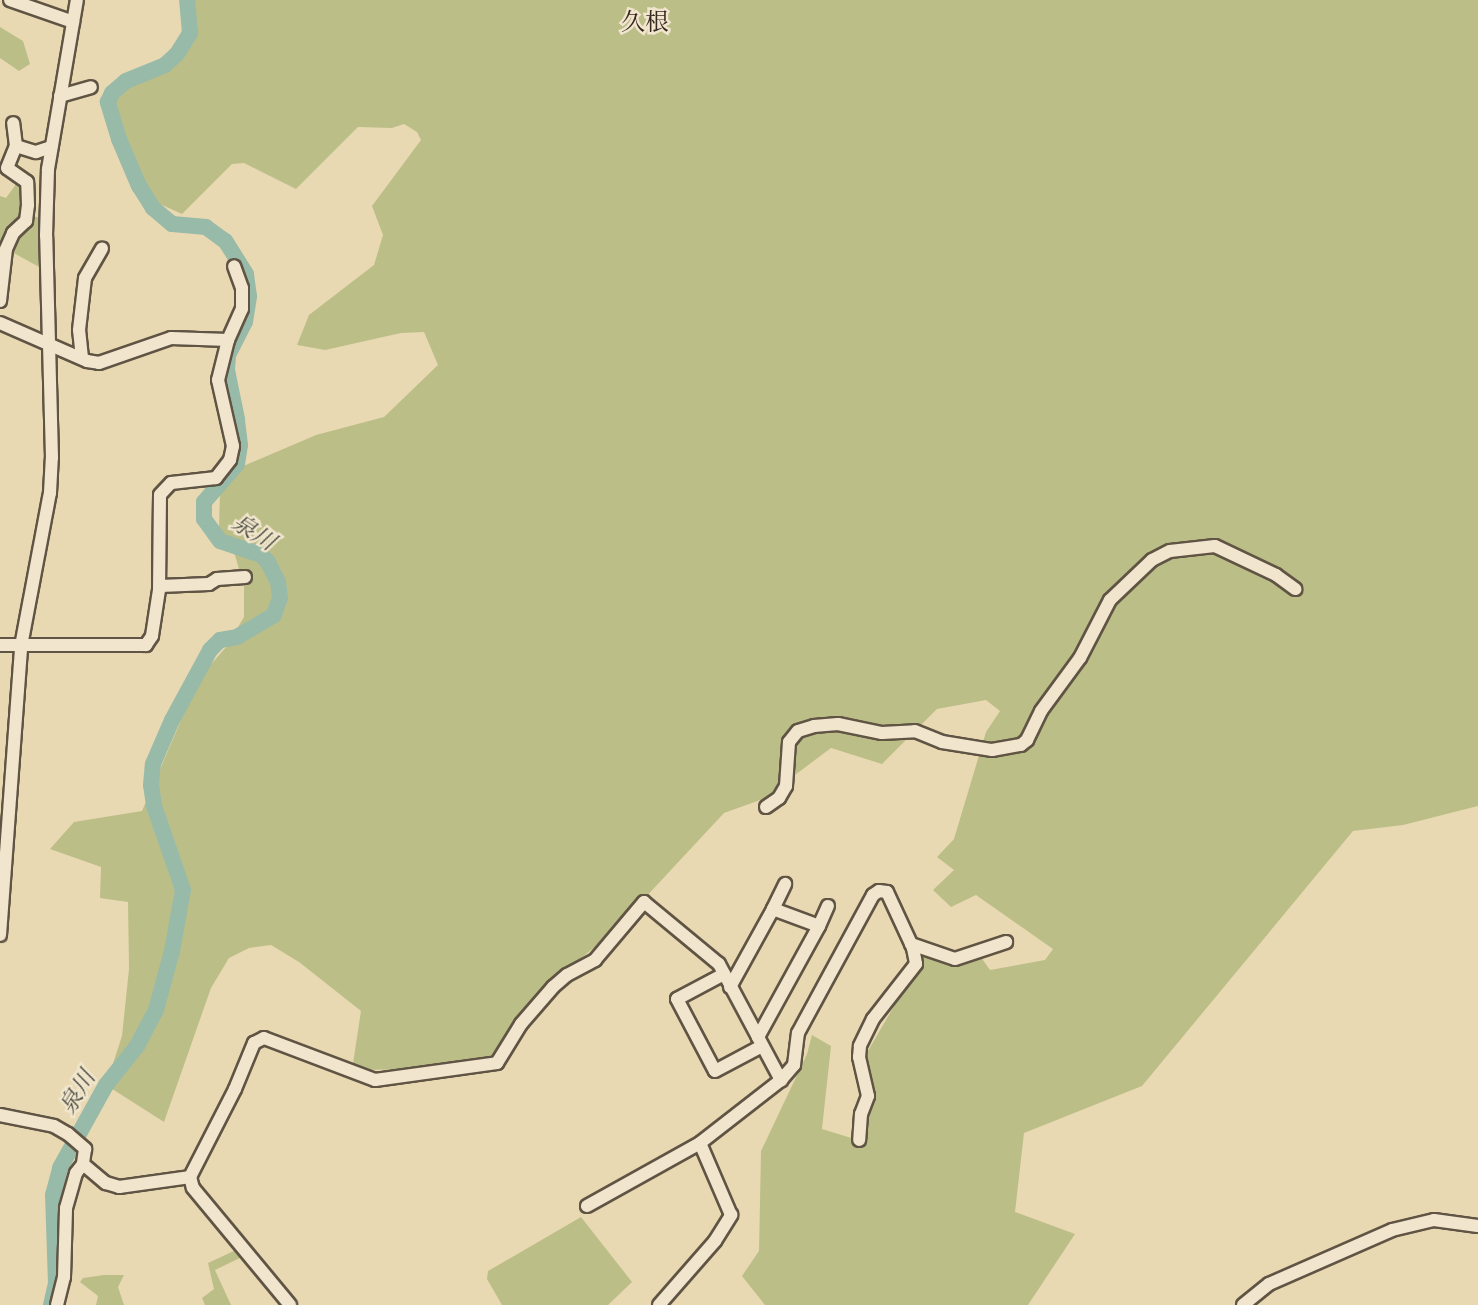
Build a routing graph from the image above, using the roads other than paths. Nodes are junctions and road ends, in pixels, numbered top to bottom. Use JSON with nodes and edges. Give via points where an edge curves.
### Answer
{"nodes":[{"id":1,"x":10,"y":0,"type":"edge"},
{"id":2,"x":77,"y":0,"type":"edge"},
{"id":3,"x":73,"y":22,"type":"junction"},
{"id":4,"x":91,"y":87,"type":"dead end"},
{"id":5,"x":60,"y":96,"type":"junction"},
{"id":6,"x":13,"y":123,"type":"dead end"},
{"id":7,"x":16,"y":146,"type":"junction"},
{"id":8,"x":51,"y":147,"type":"junction"},
{"id":9,"x":102,"y":249,"type":"dead end"},
{"id":10,"x":3,"y":253,"type":"edge"},
{"id":11,"x":234,"y":266,"type":"dead end"},
{"id":12,"x":0,"y":301,"type":"edge"},
{"id":13,"x":0,"y":323,"type":"edge"},
{"id":14,"x":228,"y":340,"type":"junction"},
{"id":15,"x":49,"y":343,"type":"junction"},
{"id":16,"x":82,"y":358,"type":"junction"},
{"id":17,"x":245,"y":577,"type":"dead end"},
{"id":18,"x":160,"y":586,"type":"junction"},
{"id":19,"x":1295,"y":589,"type":"dead end"},
{"id":20,"x":0,"y":645,"type":"edge"},
{"id":21,"x":21,"y":646,"type":"junction"},
{"id":22,"x":766,"y":807,"type":"dead end"},
{"id":23,"x":785,"y":884,"type":"dead end"},
{"id":24,"x":828,"y":906,"type":"dead end"},
{"id":25,"x":773,"y":909,"type":"junction"},
{"id":26,"x":819,"y":926,"type":"junction"},
{"id":27,"x":0,"y":935,"type":"edge"},
{"id":28,"x":1006,"y":942,"type":"dead end"},
{"id":29,"x":911,"y":943,"type":"junction"},
{"id":30,"x":724,"y":974,"type":"junction"},
{"id":31,"x":730,"y":987,"type":"junction"},
{"id":32,"x":760,"y":1042,"type":"junction"},
{"id":33,"x":781,"y":1080,"type":"junction"},
{"id":34,"x":0,"y":1115,"type":"edge"},
{"id":35,"x":859,"y":1140,"type":"dead end"},
{"id":36,"x":700,"y":1143,"type":"junction"},
{"id":37,"x":83,"y":1164,"type":"junction"},
{"id":38,"x":190,"y":1177,"type":"junction"},
{"id":39,"x":587,"y":1206,"type":"dead end"},
{"id":40,"x":1478,"y":1226,"type":"edge"},
{"id":41,"x":57,"y":1305,"type":"edge"},
{"id":42,"x":290,"y":1305,"type":"edge"},
{"id":43,"x":659,"y":1305,"type":"edge"},
{"id":44,"x":1243,"y":1305,"type":"edge"}],
"edges":[{"from":1,"to":3,"type":"street"},
{"from":2,"to":3,"type":"street"},
{"from":3,"to":5,"type":"street"},
{"from":4,"to":5,"type":"street"},
{"from":5,"to":8,"type":"street"},
{"from":6,"to":7,"type":"street"},
{"from":7,"to":8,"type":"street","via":[[36,152]]},
{"from":7,"to":10,"type":"street","via":[[7,168],[27,182],[28,205],[26,221],[13,233]]},
{"from":8,"to":15,"type":"street","via":[[46,201]]},
{"from":9,"to":16,"type":"street","via":[[85,278],[79,330]]},
{"from":10,"to":12,"type":"street"},
{"from":11,"to":14,"type":"street","via":[[242,288],[242,309]]},
{"from":13,"to":15,"type":"street"},
{"from":14,"to":16,"type":"street","via":[[171,338],[99,363]]},
{"from":14,"to":18,"type":"street","via":[[218,380],[237,425],[233,446],[225,470],[206,481],[171,483],[160,495]]},
{"from":15,"to":16,"type":"street"},
{"from":15,"to":21,"type":"street","via":[[50,494]]},
{"from":17,"to":18,"type":"street"},
{"from":18,"to":21,"type":"street","via":[[152,636],[146,645]]},
{"from":19,"to":22,"type":"street","via":[[1215,546],[1170,551],[1152,560],[1110,600],[1080,658],[1021,745],[992,750],[942,742],[915,732],[814,726],[798,731],[789,742],[786,786]]},
{"from":20,"to":21,"type":"street"},
{"from":21,"to":27,"type":"street"},
{"from":23,"to":25,"type":"street"},
{"from":24,"to":26,"type":"street"},
{"from":25,"to":26,"type":"street"},
{"from":25,"to":31,"type":"street"},
{"from":26,"to":32,"type":"street"},
{"from":28,"to":29,"type":"street","via":[[955,959]]},
{"from":29,"to":33,"type":"street","via":[[887,892],[873,895],[798,1033],[794,1065]]},
{"from":29,"to":35,"type":"street","via":[[916,964],[873,1019],[860,1046],[867,1096]]},
{"from":30,"to":31,"type":"street"},
{"from":30,"to":32,"type":"street","via":[[677,999],[715,1072]]},
{"from":30,"to":38,"type":"street","via":[[710,954],[644,902],[595,960],[553,988],[521,1024],[497,1063],[375,1080],[264,1038],[249,1050],[235,1089]]},
{"from":31,"to":32,"type":"street"},
{"from":32,"to":33,"type":"street"},
{"from":33,"to":36,"type":"street"},
{"from":34,"to":37,"type":"street","via":[[54,1126],[68,1134],[85,1149]]},
{"from":36,"to":39,"type":"street"},
{"from":36,"to":43,"type":"street","via":[[731,1215],[715,1241]]},
{"from":37,"to":38,"type":"street","via":[[106,1183],[119,1186]]},
{"from":37,"to":41,"type":"street","via":[[66,1208],[64,1277]]},
{"from":38,"to":42,"type":"street","via":[[192,1188]]},
{"from":40,"to":44,"type":"street","via":[[1434,1220],[1392,1230],[1269,1284]]}]}
